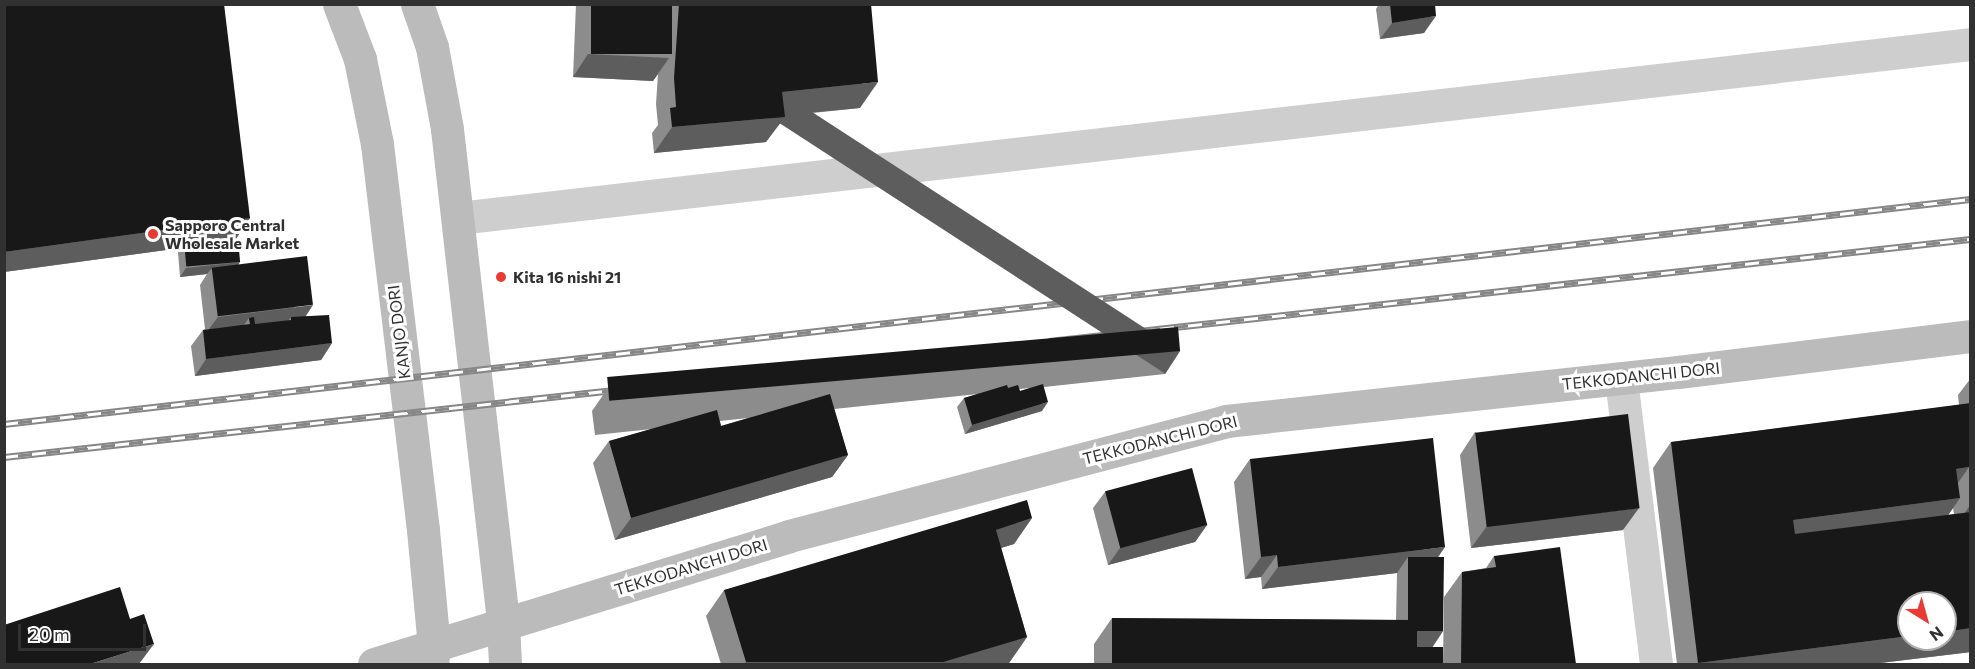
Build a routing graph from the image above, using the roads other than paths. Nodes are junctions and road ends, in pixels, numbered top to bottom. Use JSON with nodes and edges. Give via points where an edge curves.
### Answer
{"nodes":[{"id":1,"x":339,"y":4,"type":"edge"},
{"id":2,"x":417,"y":4,"type":"edge"},
{"id":3,"x":1971,"y":44,"type":"edge"},
{"id":4,"x":458,"y":218,"type":"junction"},
{"id":5,"x":1971,"y":336,"type":"edge"},
{"id":6,"x":1621,"y":379,"type":"junction"},
{"id":7,"x":504,"y":624,"type":"junction"},
{"id":8,"x":433,"y":655,"type":"edge"},
{"id":9,"x":374,"y":664,"type":"edge"},
{"id":10,"x":505,"y":664,"type":"edge"},
{"id":11,"x":1656,"y":664,"type":"edge"}],
"edges":[{"from":1,"to":8,"type":"street","name":"KANJO DORI","via":[[360,59],[376,144]]},
{"from":2,"to":4,"type":"street","via":[[432,47]]},
{"from":3,"to":4,"type":"street"},
{"from":4,"to":7,"type":"street"},
{"from":5,"to":6,"type":"street","name":"TEKKODANCHI DORI"},
{"from":6,"to":7,"type":"street","name":"TEKKODANCHI DORI","via":[[1226,421],[789,536]]},
{"from":6,"to":11,"type":"street"},
{"from":7,"to":8,"type":"street","name":"TEKKODANCHI DORI"},
{"from":7,"to":10,"type":"street"},
{"from":8,"to":9,"type":"street","name":"TEKKODANCHI DORI"}]}
